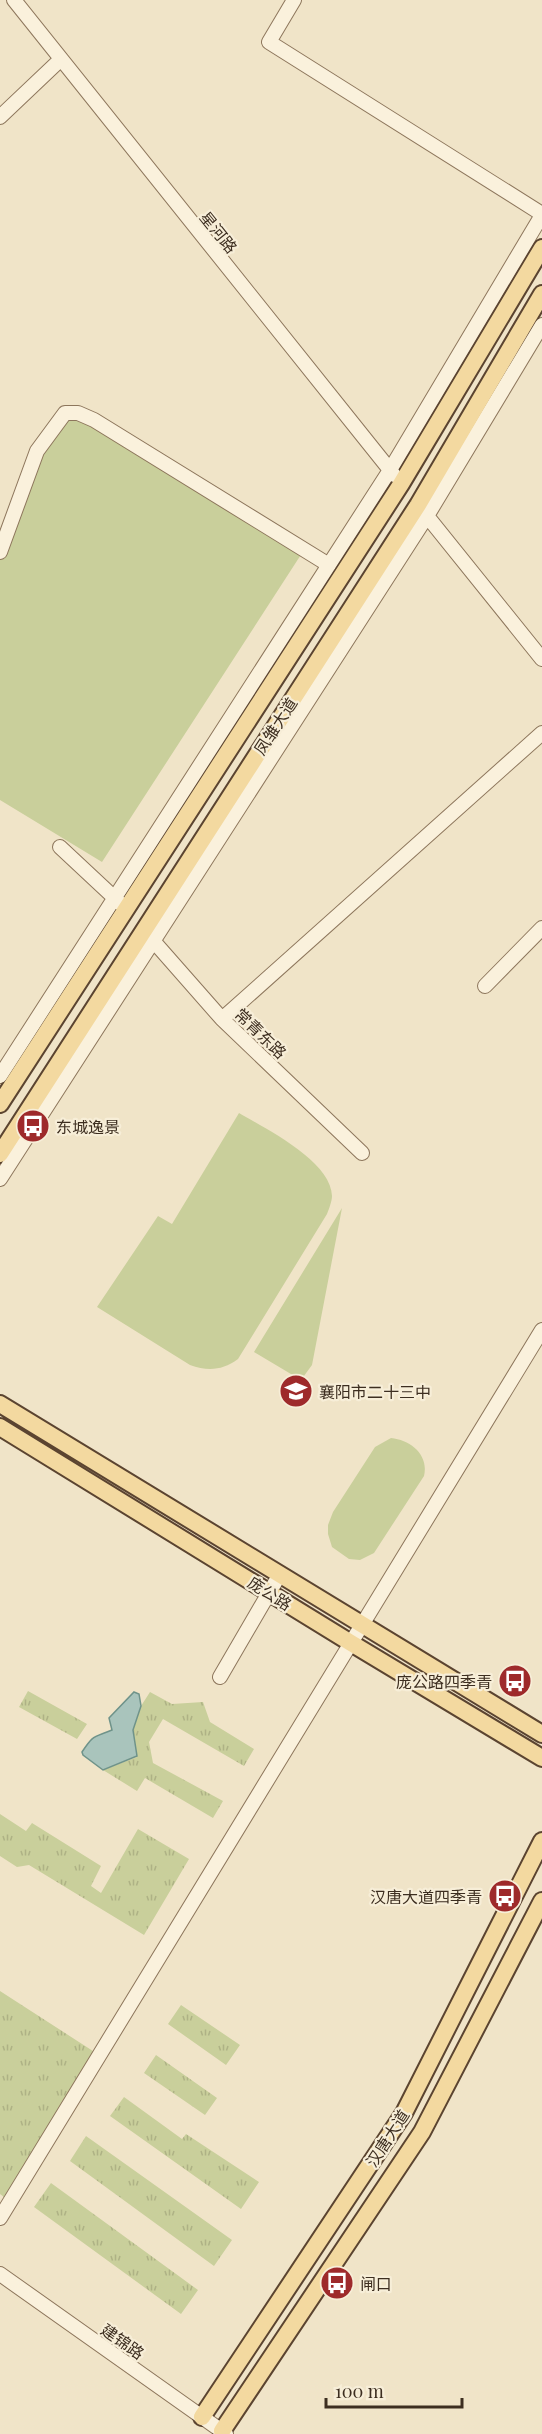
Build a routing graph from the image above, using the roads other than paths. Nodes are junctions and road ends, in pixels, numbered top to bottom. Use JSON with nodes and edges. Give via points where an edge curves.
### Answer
{"nodes":[{"id":1,"x":14,"y":0,"type":"edge"},
{"id":2,"x":294,"y":0,"type":"edge"},
{"id":3,"x":60,"y":60,"type":"junction"},
{"id":4,"x":0,"y":117,"type":"edge"},
{"id":5,"x":542,"y":215,"type":"edge"},
{"id":6,"x":542,"y":248,"type":"edge"},
{"id":7,"x":537,"y":268,"type":"edge"},
{"id":8,"x":542,"y":294,"type":"edge"},
{"id":9,"x":542,"y":325,"type":"edge"},
{"id":10,"x":390,"y":470,"type":"junction"},
{"id":11,"x":401,"y":484,"type":"junction"},
{"id":12,"x":422,"y":510,"type":"junction"},
{"id":13,"x":0,"y":552,"type":"edge"},
{"id":14,"x":329,"y":565,"type":"junction"},
{"id":15,"x":542,"y":659,"type":"edge"},
{"id":16,"x":542,"y":733,"type":"edge"},
{"id":17,"x":200,"y":797,"type":"junction"},
{"id":18,"x":148,"y":846,"type":"junction"},
{"id":19,"x":60,"y":847,"type":"dead end"},
{"id":20,"x":193,"y":855,"type":"junction"},
{"id":21,"x":121,"y":904,"type":"junction"},
{"id":22,"x":174,"y":911,"type":"junction"},
{"id":23,"x":542,"y":928,"type":"edge"},
{"id":24,"x":149,"y":936,"type":"junction"},
{"id":25,"x":485,"y":986,"type":"dead end"},
{"id":26,"x":39,"y":1016,"type":"junction"},
{"id":27,"x":222,"y":1019,"type":"junction"},
{"id":28,"x":69,"y":1047,"type":"junction"},
{"id":29,"x":20,"y":1074,"type":"junction"},
{"id":30,"x":0,"y":1076,"type":"edge"},
{"id":31,"x":0,"y":1104,"type":"edge"},
{"id":32,"x":47,"y":1107,"type":"junction"},
{"id":33,"x":0,"y":1154,"type":"edge"},
{"id":34,"x":362,"y":1154,"type":"dead end"},
{"id":35,"x":0,"y":1179,"type":"edge"},
{"id":36,"x":542,"y":1330,"type":"edge"},
{"id":37,"x":0,"y":1404,"type":"edge"},
{"id":38,"x":0,"y":1427,"type":"edge"},
{"id":39,"x":280,"y":1574,"type":"junction"},
{"id":40,"x":269,"y":1592,"type":"junction"},
{"id":41,"x":363,"y":1624,"type":"junction"},
{"id":42,"x":351,"y":1643,"type":"junction"},
{"id":43,"x":220,"y":1677,"type":"dead end"},
{"id":44,"x":542,"y":1734,"type":"edge"},
{"id":45,"x":542,"y":1758,"type":"edge"},
{"id":46,"x":542,"y":1841,"type":"edge"},
{"id":47,"x":542,"y":1901,"type":"edge"},
{"id":48,"x":0,"y":2218,"type":"edge"},
{"id":49,"x":0,"y":2274,"type":"edge"},
{"id":50,"x":202,"y":2417,"type":"junction"},
{"id":51,"x":224,"y":2432,"type":"edge"}],
"edges":[{"from":1,"to":3,"type":"street","name":"星河路"},
{"from":2,"to":5,"type":"street","via":[[269,42]]},
{"from":3,"to":4,"type":"street"},
{"from":3,"to":10,"type":"street","name":"星河路"},
{"from":5,"to":10,"type":"street"},
{"from":6,"to":7,"type":"main road","name":"凤雏大道"},
{"from":7,"to":11,"type":"main road","name":"凤雏大道"},
{"from":8,"to":12,"type":"main road","name":"凤雏大道"},
{"from":9,"to":12,"type":"street"},
{"from":10,"to":11,"type":"street","name":"星河路"},
{"from":10,"to":14,"type":"street"},
{"from":11,"to":17,"type":"main road","name":"凤雏大道"},
{"from":12,"to":15,"type":"street"},
{"from":12,"to":20,"type":"main road","name":"凤雏大道"},
{"from":12,"to":22,"type":"street"},
{"from":13,"to":14,"type":"street","via":[[38,451],[65,413],[97,422]]},
{"from":14,"to":18,"type":"street"},
{"from":16,"to":27,"type":"street"},
{"from":17,"to":18,"type":"street"},
{"from":17,"to":21,"type":"main road","name":"凤雏大道"},
{"from":18,"to":21,"type":"street"},
{"from":19,"to":21,"type":"street"},
{"from":20,"to":22,"type":"street"},
{"from":20,"to":24,"type":"main road","name":"凤雏大道"},
{"from":21,"to":26,"type":"street"},
{"from":21,"to":29,"type":"main road","name":"凤雏大道"},
{"from":22,"to":24,"type":"street"},
{"from":23,"to":25,"type":"street"},
{"from":24,"to":27,"type":"street","name":"常青东路"},
{"from":24,"to":28,"type":"main road","name":"凤雏大道"},
{"from":24,"to":32,"type":"street"},
{"from":26,"to":29,"type":"street"},
{"from":26,"to":30,"type":"street"},
{"from":27,"to":34,"type":"street","name":"常青东路"},
{"from":28,"to":32,"type":"street"},
{"from":28,"to":33,"type":"main road","name":"凤雏大道"},
{"from":29,"to":31,"type":"main road","name":"凤雏大道"},
{"from":32,"to":35,"type":"street"},
{"from":36,"to":41,"type":"street"},
{"from":37,"to":39,"type":"main road","name":"庞公路"},
{"from":38,"to":40,"type":"main road","name":"庞公路"},
{"from":39,"to":40,"type":"street"},
{"from":39,"to":41,"type":"main road","name":"庞公路"},
{"from":40,"to":42,"type":"main road","name":"庞公路"},
{"from":40,"to":43,"type":"street"},
{"from":41,"to":42,"type":"street"},
{"from":41,"to":44,"type":"main road","name":"庞公路"},
{"from":42,"to":45,"type":"main road","name":"庞公路"},
{"from":42,"to":48,"type":"street"},
{"from":46,"to":50,"type":"main road","name":"汉唐大道","via":[[404,2113]]},
{"from":47,"to":51,"type":"main road","name":"汉唐大道","via":[[422,2132]]},
{"from":49,"to":50,"type":"street","name":"建锦路"},
{"from":50,"to":51,"type":"street","name":"建锦路"}]}
